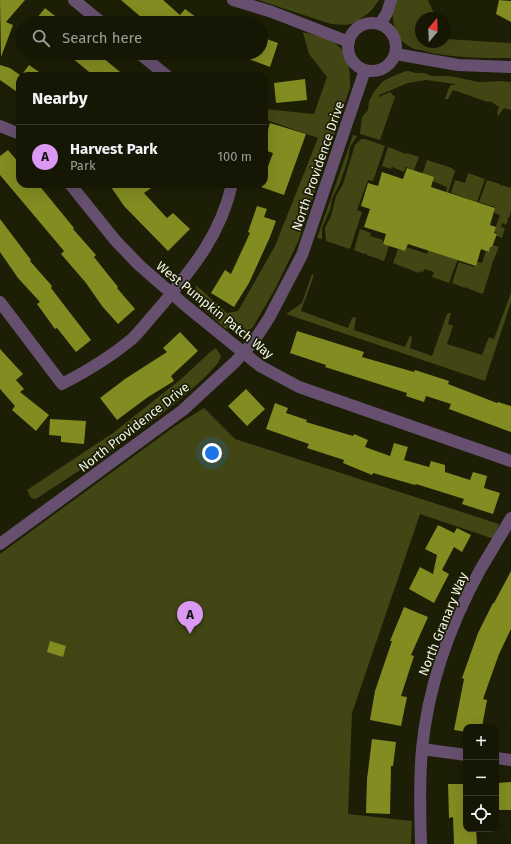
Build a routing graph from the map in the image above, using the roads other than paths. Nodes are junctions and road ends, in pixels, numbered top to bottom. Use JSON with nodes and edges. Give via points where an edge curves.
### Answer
{"nodes":[{"id":1,"x":74,"y":0,"type":"edge"},
{"id":2,"x":233,"y":0,"type":"edge"},
{"id":3,"x":391,"y":0,"type":"edge"},
{"id":4,"x":93,"y":16,"type":"edge"},
{"id":5,"x":380,"y":24,"type":"junction"},
{"id":6,"x":349,"y":42,"type":"junction"},
{"id":7,"x":396,"y":54,"type":"junction"},
{"id":8,"x":148,"y":60,"type":"edge"},
{"id":9,"x":511,"y":67,"type":"edge"},
{"id":10,"x":365,"y":70,"type":"junction"},
{"id":11,"x":162,"y":72,"type":"edge"},
{"id":12,"x":0,"y":126,"type":"edge"},
{"id":13,"x":16,"y":132,"type":"edge"},
{"id":14,"x":73,"y":188,"type":"edge"},
{"id":15,"x":231,"y":188,"type":"edge"},
{"id":16,"x":171,"y":294,"type":"junction"},
{"id":17,"x":0,"y":302,"type":"edge"},
{"id":18,"x":244,"y":353,"type":"junction"},
{"id":19,"x":511,"y":460,"type":"edge"},
{"id":20,"x":511,"y":518,"type":"edge"},
{"id":21,"x":0,"y":544,"type":"edge"},
{"id":22,"x":422,"y":749,"type":"junction"},
{"id":23,"x":463,"y":755,"type":"edge"},
{"id":24,"x":499,"y":758,"type":"edge"},
{"id":25,"x":511,"y":760,"type":"edge"},
{"id":26,"x":421,"y":844,"type":"edge"}],
"edges":[{"from":1,"to":4,"type":"street"},
{"from":2,"to":6,"type":"street"},
{"from":3,"to":5,"type":"street"},
{"from":5,"to":6,"type":"street","via":[[364,24],[357,28]]},
{"from":5,"to":7,"type":"street","via":[[387,28],[396,41]]},
{"from":6,"to":10,"type":"street","via":[[348,49],[353,62]]},
{"from":7,"to":9,"type":"street","via":[[458,65]]},
{"from":7,"to":10,"type":"street","via":[[386,67]]},
{"from":8,"to":11,"type":"street"},
{"from":10,"to":18,"type":"street","name":"North Providence Drive","via":[[302,255],[269,318]]},
{"from":12,"to":13,"type":"street"},
{"from":14,"to":16,"type":"street","name":"West Pumpkin Patch Way","via":[[138,265]]},
{"from":15,"to":16,"type":"street","via":[[215,231],[197,262]]},
{"from":16,"to":17,"type":"street","via":[[134,337],[95,367],[62,384]]},
{"from":16,"to":18,"type":"street","name":"West Pumpkin Patch Way"},
{"from":18,"to":19,"type":"street","name":"West Pumpkin Patch Way","via":[[260,366],[299,387]]},
{"from":18,"to":21,"type":"street","name":"North Providence Drive","via":[[183,410]]},
{"from":20,"to":22,"type":"street","name":"North Granary Way","via":[[479,572],[446,646],[431,696]]},
{"from":22,"to":23,"type":"street"},
{"from":22,"to":26,"type":"street","name":"North Granary Way"},
{"from":24,"to":25,"type":"street"}]}
